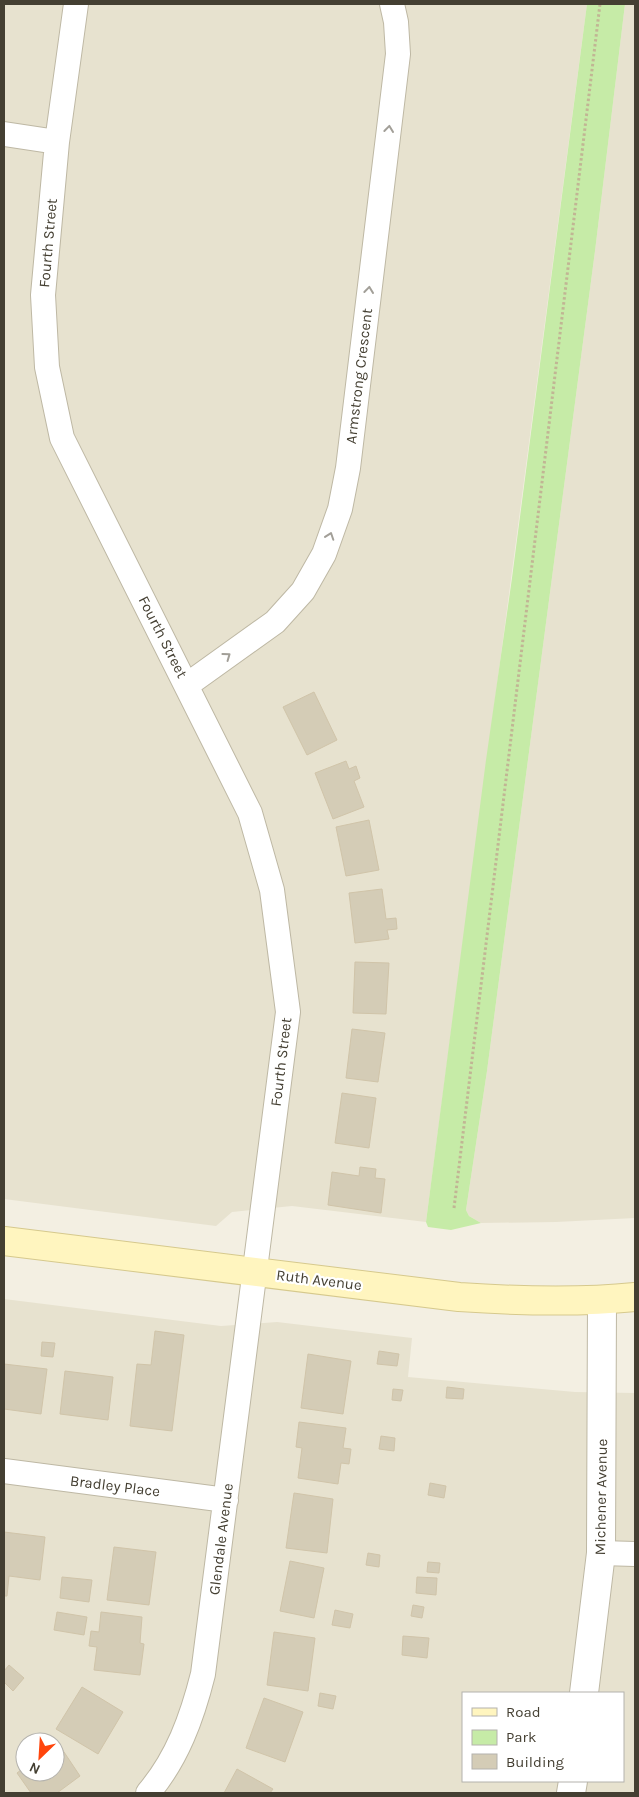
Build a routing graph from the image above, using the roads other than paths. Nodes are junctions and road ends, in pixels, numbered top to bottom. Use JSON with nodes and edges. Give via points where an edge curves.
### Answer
{"nodes":[{"id":1,"x":76,"y":4,"type":"edge"},
{"id":2,"x":392,"y":4,"type":"edge"},
{"id":3,"x":4,"y":134,"type":"edge"},
{"id":4,"x":57,"y":142,"type":"junction"},
{"id":5,"x":187,"y":685,"type":"junction"},
{"id":6,"x":4,"y":1241,"type":"edge"},
{"id":7,"x":255,"y":1272,"type":"junction"},
{"id":8,"x":635,"y":1297,"type":"edge"},
{"id":9,"x":602,"y":1300,"type":"junction"},
{"id":10,"x":4,"y":1471,"type":"edge"},
{"id":11,"x":226,"y":1500,"type":"junction"},
{"id":12,"x":601,"y":1553,"type":"junction"},
{"id":13,"x":635,"y":1554,"type":"edge"},
{"id":14,"x":584,"y":1692,"type":"edge"},
{"id":15,"x":148,"y":1793,"type":"edge"}],
"edges":[{"from":1,"to":4,"type":"street","name":"Fourth Street"},
{"from":5,"to":2,"type":"street","name":"Armstrong Crescent","one_way":true,"via":[[275,622],[303,591],[324,554],[340,509],[348,468],[398,54]]},
{"from":3,"to":4,"type":"street"},
{"from":4,"to":5,"type":"street","name":"Fourth Street","via":[[43,296],[47,366],[62,438]]},
{"from":5,"to":7,"type":"street","name":"Fourth Street","via":[[250,813],[272,890],[288,1012]]},
{"from":6,"to":7,"type":"main road","name":"Ruth Avenue"},
{"from":7,"to":9,"type":"main road","name":"Ruth Avenue","via":[[459,1297]]},
{"from":7,"to":11,"type":"street","name":"Glendale Avenue"},
{"from":8,"to":9,"type":"main road","name":"Ruth Avenue"},
{"from":9,"to":12,"type":"street","name":"Michener Avenue"},
{"from":10,"to":11,"type":"street","name":"Bradley Place"},
{"from":11,"to":15,"type":"street","name":"Glendale Avenue","via":[[207,1652],[197,1698],[180,1743]]},
{"from":12,"to":13,"type":"street"},
{"from":12,"to":14,"type":"street","name":"Michener Avenue"}]}
